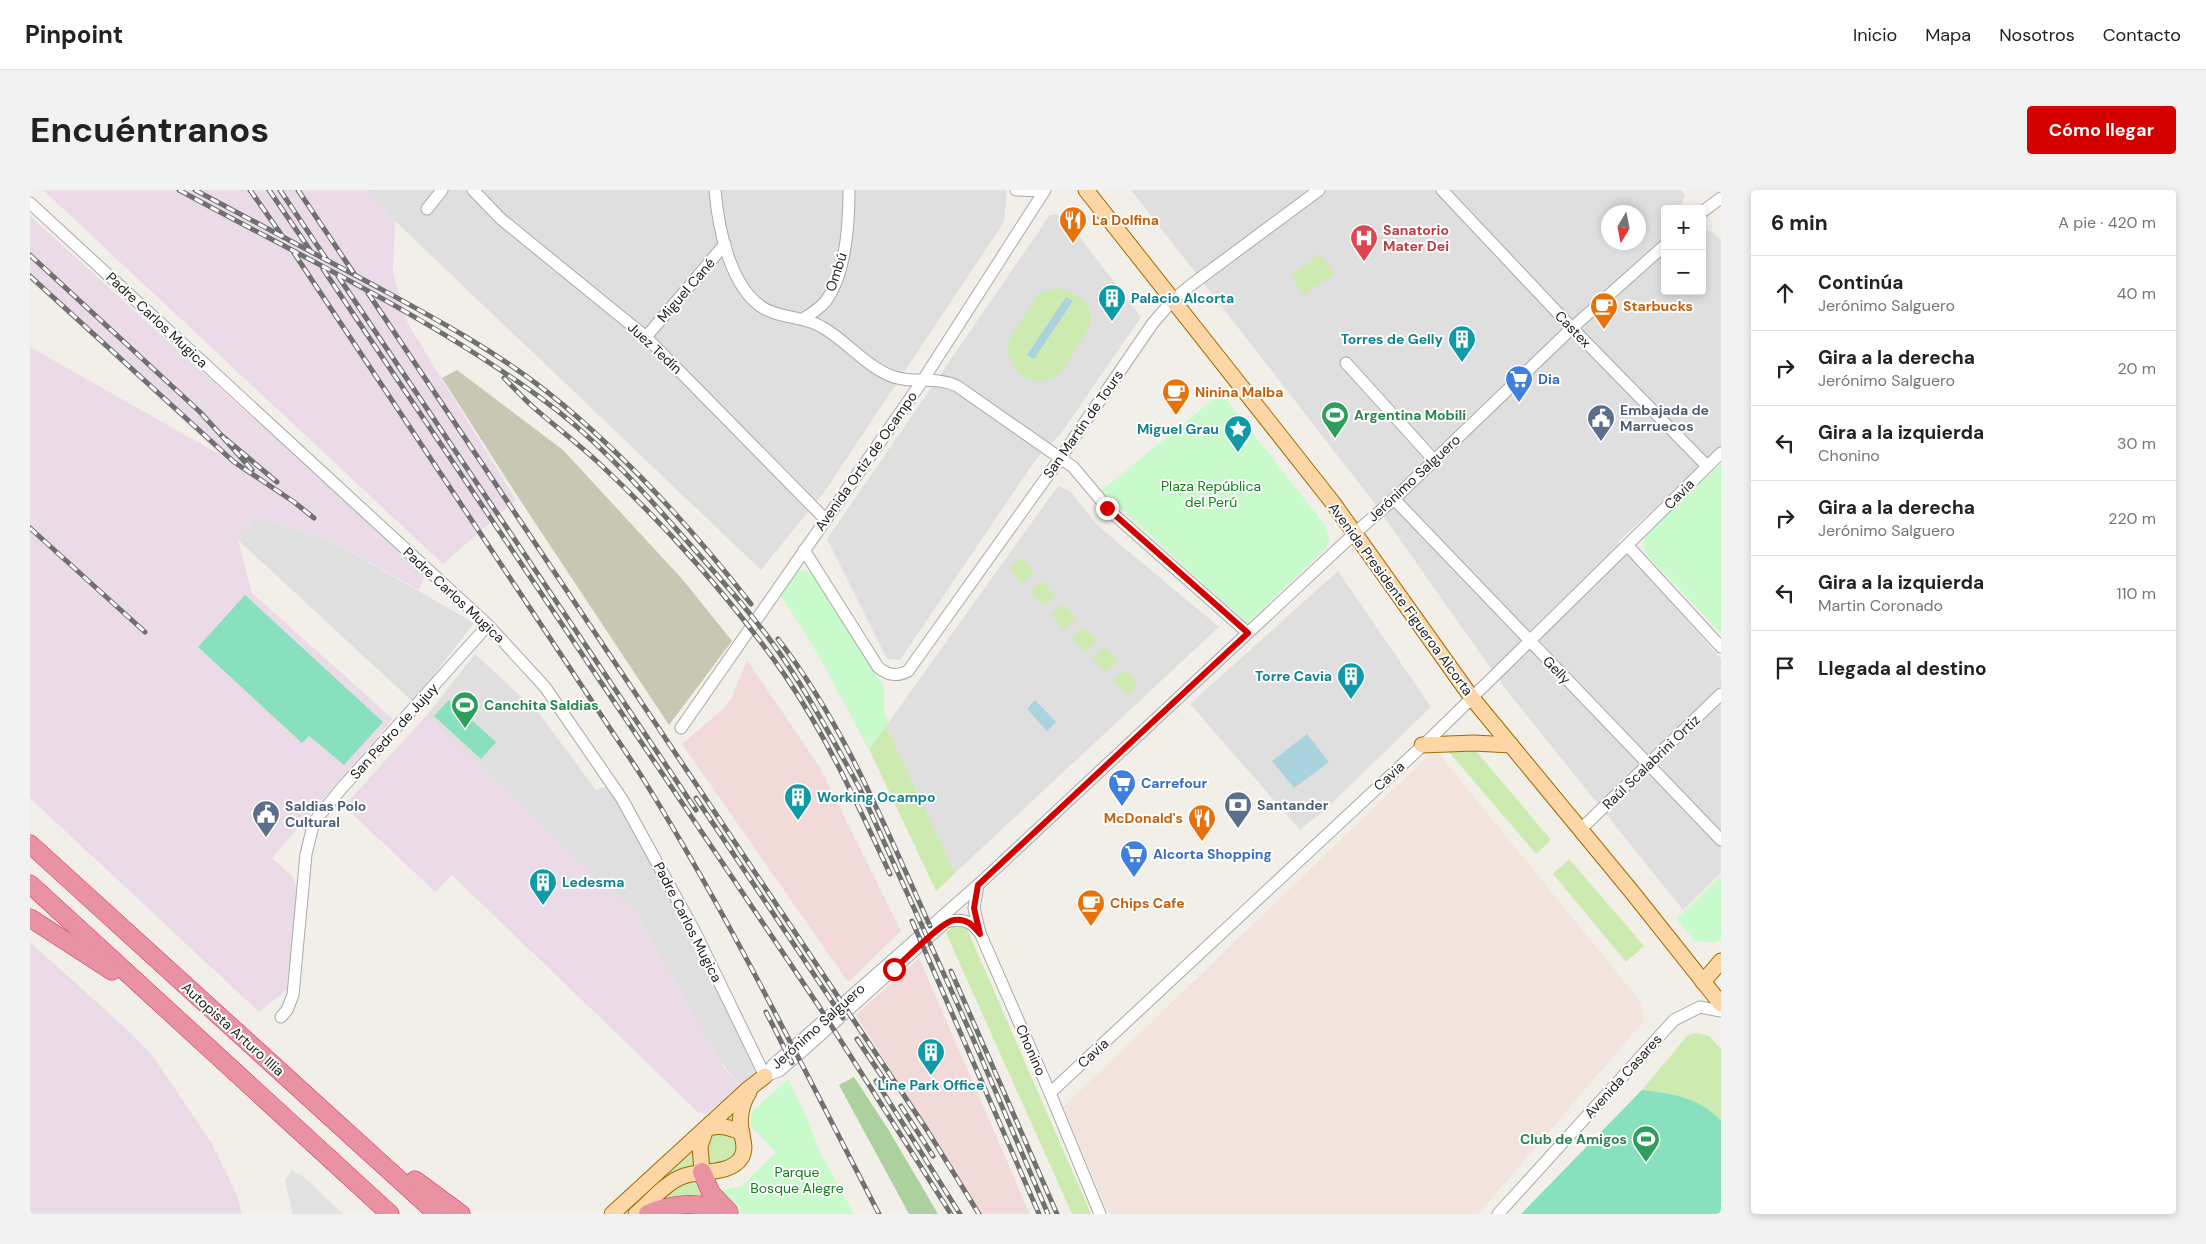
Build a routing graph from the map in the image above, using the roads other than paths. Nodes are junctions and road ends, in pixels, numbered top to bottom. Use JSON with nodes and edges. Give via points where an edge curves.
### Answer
{"nodes":[{"id":1,"x":442,"y":190,"type":"edge"},
{"id":2,"x":473,"y":190,"type":"edge"},
{"id":3,"x":715,"y":190,"type":"edge"},
{"id":4,"x":849,"y":190,"type":"edge"},
{"id":5,"x":1016,"y":190,"type":"edge"},
{"id":6,"x":1086,"y":190,"type":"edge"},
{"id":7,"x":1319,"y":190,"type":"edge"},
{"id":8,"x":1442,"y":190,"type":"edge"},
{"id":9,"x":1044,"y":191,"type":"edge"},
{"id":10,"x":1721,"y":198,"type":"edge"},
{"id":11,"x":30,"y":203,"type":"edge"},
{"id":12,"x":427,"y":209,"type":"dead end"},
{"id":13,"x":1706,"y":209,"type":"edge"},
{"id":14,"x":725,"y":244,"type":"junction"},
{"id":15,"x":1661,"y":249,"type":"edge"},
{"id":16,"x":1173,"y":300,"type":"junction"},
{"id":17,"x":803,"y":319,"type":"junction"},
{"id":18,"x":1572,"y":328,"type":"junction"},
{"id":19,"x":646,"y":337,"type":"junction"},
{"id":20,"x":1346,"y":363,"type":"dead end"},
{"id":21,"x":922,"y":380,"type":"junction"},
{"id":22,"x":1721,"y":453,"type":"edge"},
{"id":23,"x":1061,"y":457,"type":"junction"},
{"id":24,"x":1434,"y":460,"type":"junction"},
{"id":25,"x":1707,"y":466,"type":"junction"},
{"id":26,"x":1394,"y":499,"type":"junction"},
{"id":27,"x":825,"y":519,"type":"junction"},
{"id":28,"x":1355,"y":533,"type":"junction"},
{"id":29,"x":1628,"y":546,"type":"junction"},
{"id":30,"x":804,"y":550,"type":"junction"},
{"id":31,"x":488,"y":625,"type":"junction"},
{"id":32,"x":1248,"y":633,"type":"junction"},
{"id":33,"x":1530,"y":642,"type":"junction"},
{"id":34,"x":1721,"y":647,"type":"edge"},
{"id":35,"x":1721,"y":694,"type":"edge"},
{"id":36,"x":1472,"y":698,"type":"junction"},
{"id":37,"x":681,"y":728,"type":"dead end"},
{"id":38,"x":1511,"y":745,"type":"junction"},
{"id":39,"x":1422,"y":746,"type":"junction"},
{"id":40,"x":1649,"y":765,"type":"junction"},
{"id":41,"x":1581,"y":829,"type":"junction"},
{"id":42,"x":1721,"y":840,"type":"edge"},
{"id":43,"x":30,"y":844,"type":"edge"},
{"id":44,"x":30,"y":884,"type":"edge"},
{"id":45,"x":978,"y":885,"type":"junction"},
{"id":46,"x":30,"y":918,"type":"edge"},
{"id":47,"x":980,"y":934,"type":"junction"},
{"id":48,"x":1721,"y":961,"type":"edge"},
{"id":49,"x":1703,"y":982,"type":"junction"},
{"id":50,"x":149,"y":994,"type":"junction"},
{"id":51,"x":1721,"y":1004,"type":"edge"},
{"id":52,"x":1721,"y":1011,"type":"edge"},
{"id":53,"x":281,"y":1017,"type":"dead end"},
{"id":54,"x":765,"y":1076,"type":"junction"},
{"id":55,"x":751,"y":1089,"type":"junction"},
{"id":56,"x":1050,"y":1093,"type":"junction"},
{"id":57,"x":334,"y":1120,"type":"junction"},
{"id":58,"x":706,"y":1129,"type":"junction"},
{"id":59,"x":742,"y":1133,"type":"junction"},
{"id":60,"x":702,"y":1172,"type":"junction"},
{"id":61,"x":390,"y":1214,"type":"edge"},
{"id":62,"x":437,"y":1214,"type":"edge"},
{"id":63,"x":461,"y":1214,"type":"edge"},
{"id":64,"x":612,"y":1214,"type":"edge"},
{"id":65,"x":636,"y":1214,"type":"edge"},
{"id":66,"x":648,"y":1214,"type":"edge"},
{"id":67,"x":729,"y":1214,"type":"edge"},
{"id":68,"x":1100,"y":1214,"type":"edge"},
{"id":69,"x":1498,"y":1214,"type":"edge"}],
"edges":[{"from":1,"to":12,"type":"street"},
{"from":2,"to":19,"type":"street","name":"Juez Tedín","via":[[501,219]]},
{"from":3,"to":14,"type":"street"},
{"from":4,"to":17,"type":"street","name":"Ombú","via":[[846,233],[837,280],[826,301]]},
{"from":5,"to":9,"type":"street"},
{"from":6,"to":16,"type":"main road","name":"Avenida Presidente Figueroa Alcorta"},
{"from":7,"to":16,"type":"street","name":"San Martín de Tours"},
{"from":8,"to":18,"type":"street","name":"Castex"},
{"from":9,"to":21,"type":"street","name":"Avenida Ortiz de Ocampo"},
{"from":10,"to":13,"type":"street"},
{"from":11,"to":31,"type":"street","name":"Padre Carlos Mugica"},
{"from":14,"to":17,"type":"street","via":[[740,284],[754,300],[776,314]]},
{"from":14,"to":19,"type":"street","name":"Miguel Cané"},
{"from":15,"to":18,"type":"street","name":"Jerónimo Salguero"},
{"from":16,"to":23,"type":"street","name":"San Martín de Tours","via":[[1153,323]]},
{"from":16,"to":28,"type":"main road","name":"Avenida Presidente Figueroa Alcorta"},
{"from":17,"to":21,"type":"street","via":[[822,327],[883,372]]},
{"from":18,"to":24,"type":"street","name":"Jerónimo Salguero"},
{"from":18,"to":25,"type":"street","name":"Castex"},
{"from":19,"to":27,"type":"street","name":"Juez Tedín"},
{"from":20,"to":24,"type":"street"},
{"from":21,"to":23,"type":"street","via":[[957,386]]},
{"from":21,"to":27,"type":"street","name":"Avenida Ortiz de Ocampo"},
{"from":22,"to":25,"type":"street","name":"Cavia"},
{"from":23,"to":30,"type":"street","name":"San Martín de Tours","via":[[905,673],[893,675],[878,667]]},
{"from":23,"to":32,"type":"street","via":[[1074,467],[1116,516]]},
{"from":24,"to":26,"type":"street","name":"Jerónimo Salguero"},
{"from":25,"to":29,"type":"street","name":"Cavia"},
{"from":26,"to":28,"type":"street","name":"Jerónimo Salguero"},
{"from":26,"to":33,"type":"street","name":"Gelly"},
{"from":27,"to":30,"type":"street","name":"Avenida Ortiz de Ocampo"},
{"from":28,"to":32,"type":"street","name":"Jerónimo Salguero"},
{"from":28,"to":36,"type":"main road","name":"Avenida Presidente Figueroa Alcorta"},
{"from":29,"to":33,"type":"street","name":"Cavia"},
{"from":29,"to":34,"type":"street"},
{"from":30,"to":37,"type":"street","name":"Avenida Ortiz de Ocampo"},
{"from":31,"to":53,"type":"street","name":"San Pedro de Jujuy","via":[[314,822],[306,854],[293,995]]},
{"from":31,"to":54,"type":"street","name":"Padre Carlos Mugica","via":[[545,687],[622,799],[695,932]]},
{"from":32,"to":45,"type":"street","name":"Jerónimo Salguero"},
{"from":33,"to":36,"type":"street","name":"Cavia"},
{"from":33,"to":40,"type":"street","name":"Gelly"},
{"from":35,"to":40,"type":"street","name":"Raúl Scalabrini Ortiz"},
{"from":36,"to":38,"type":"main road","name":"Avenida Presidente Figueroa Alcorta"},
{"from":36,"to":39,"type":"street","name":"Cavia"},
{"from":38,"to":39,"type":"main road"},
{"from":38,"to":41,"type":"main road","name":"Avenida Presidente Figueroa Alcorta"},
{"from":39,"to":56,"type":"street","name":"Cavia"},
{"from":40,"to":41,"type":"street","name":"Raúl Scalabrini Ortiz"},
{"from":40,"to":42,"type":"street","name":"Gelly"},
{"from":41,"to":49,"type":"main road","name":"Avenida Presidente Figueroa Alcorta"},
{"from":43,"to":57,"type":"highway","name":"Autopista Arturo Illia"},
{"from":44,"to":50,"type":"highway"},
{"from":45,"to":47,"type":"street","name":"Chonino","via":[[974,908]]},
{"from":45,"to":54,"type":"street","name":"Jerónimo Salguero","via":[[773,1065]]},
{"from":46,"to":50,"type":"highway"},
{"from":47,"to":54,"type":"street","name":"Jerónimo Salguero","via":[[968,922],[946,922],[779,1071]]},
{"from":47,"to":56,"type":"street","name":"Chonino"},
{"from":48,"to":49,"type":"main road"},
{"from":49,"to":51,"type":"main road","name":"Avenida Presidente Figueroa Alcorta"},
{"from":50,"to":61,"type":"highway"},
{"from":52,"to":69,"type":"street","name":"Avenida Casares","via":[[1700,1008],[1674,1020]]},
{"from":54,"to":55,"type":"main road","name":"Jerónimo Salguero"},
{"from":55,"to":58,"type":"main road","name":"Jerónimo Salguero"},
{"from":55,"to":59,"type":"main road","name":"Jerónimo Salguero","via":[[741,1111]]},
{"from":56,"to":68,"type":"street","name":"Chonino"},
{"from":57,"to":62,"type":"highway","name":"Autopista Arturo Illia"},
{"from":57,"to":63,"type":"highway"},
{"from":58,"to":59,"type":"main road","via":[[718,1126]]},
{"from":58,"to":60,"type":"main road","via":[[700,1146]]},
{"from":58,"to":64,"type":"main road","name":"Jerónimo Salguero"},
{"from":59,"to":60,"type":"main road","name":"Jerónimo Salguero","via":[[744,1147],[739,1160],[724,1168]]},
{"from":60,"to":65,"type":"main road","name":"Jerónimo Salguero","via":[[675,1179]]},
{"from":60,"to":67,"type":"highway","via":[[711,1193]]},
{"from":66,"to":67,"type":"highway","via":[[670,1206],[685,1205],[710,1207]]}]}
